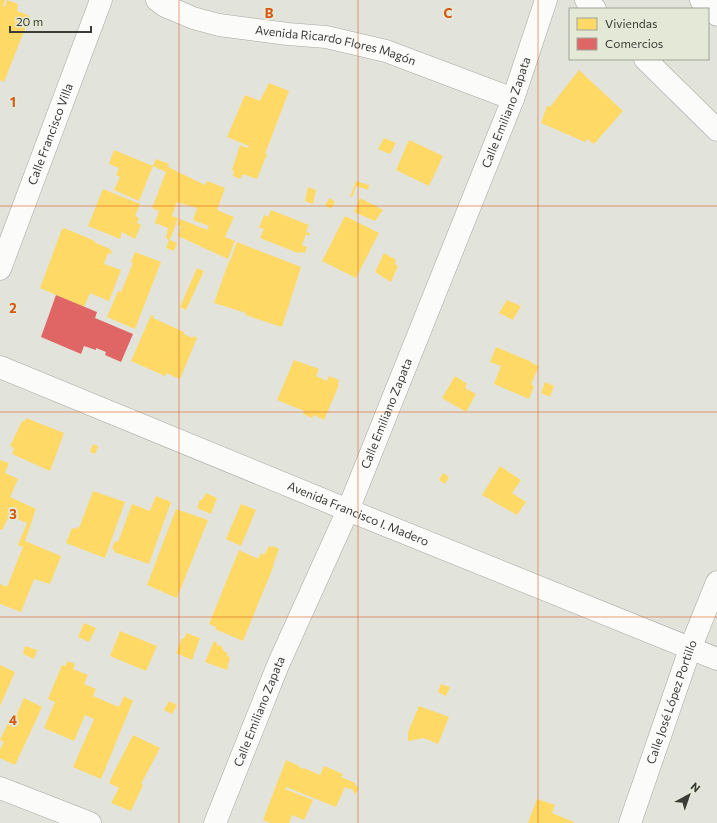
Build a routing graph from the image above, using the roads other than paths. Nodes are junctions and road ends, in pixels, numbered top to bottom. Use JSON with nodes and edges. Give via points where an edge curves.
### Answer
{"nodes":[{"id":1,"x":101,"y":0,"type":"edge"},
{"id":2,"x":157,"y":0,"type":"edge"},
{"id":3,"x":546,"y":0,"type":"edge"},
{"id":4,"x":586,"y":0,"type":"edge"},
{"id":5,"x":701,"y":0,"type":"edge"},
{"id":6,"x":594,"y":8,"type":"edge"},
{"id":7,"x":717,"y":15,"type":"edge"},
{"id":8,"x":647,"y":60,"type":"edge"},
{"id":9,"x":513,"y":99,"type":"junction"},
{"id":10,"x":717,"y":130,"type":"edge"},
{"id":11,"x":0,"y":269,"type":"edge"},
{"id":12,"x":0,"y":367,"type":"edge"},
{"id":13,"x":348,"y":510,"type":"junction"},
{"id":14,"x":717,"y":582,"type":"edge"},
{"id":15,"x":690,"y":649,"type":"junction"},
{"id":16,"x":717,"y":659,"type":"edge"},
{"id":17,"x":0,"y":788,"type":"edge"},
{"id":18,"x":90,"y":823,"type":"edge"},
{"id":19,"x":215,"y":823,"type":"edge"},
{"id":20,"x":630,"y":823,"type":"edge"}],
"edges":[{"from":1,"to":11,"type":"street","name":"Calle Francisco Villa"},
{"from":2,"to":9,"type":"street","name":"Avenida Ricardo Flores Magón","via":[[193,18],[219,25],[326,38],[386,51]]},
{"from":3,"to":9,"type":"street","name":"Calle Emiliano Zapata"},
{"from":4,"to":6,"type":"street"},
{"from":5,"to":7,"type":"street"},
{"from":8,"to":10,"type":"street"},
{"from":9,"to":13,"type":"street","name":"Calle Emiliano Zapata"},
{"from":12,"to":13,"type":"street","name":"Avenida Francisco I. Madero"},
{"from":13,"to":15,"type":"street","name":"Avenida Francisco I. Madero"},
{"from":13,"to":19,"type":"street","name":"Calle Emiliano Zapata","via":[[278,665]]},
{"from":14,"to":15,"type":"street","name":"Calle José López Portillo"},
{"from":15,"to":16,"type":"street","name":"Avenida Francisco I. Madero"},
{"from":15,"to":20,"type":"street","name":"Calle José López Portillo"},
{"from":17,"to":18,"type":"street"}]}
